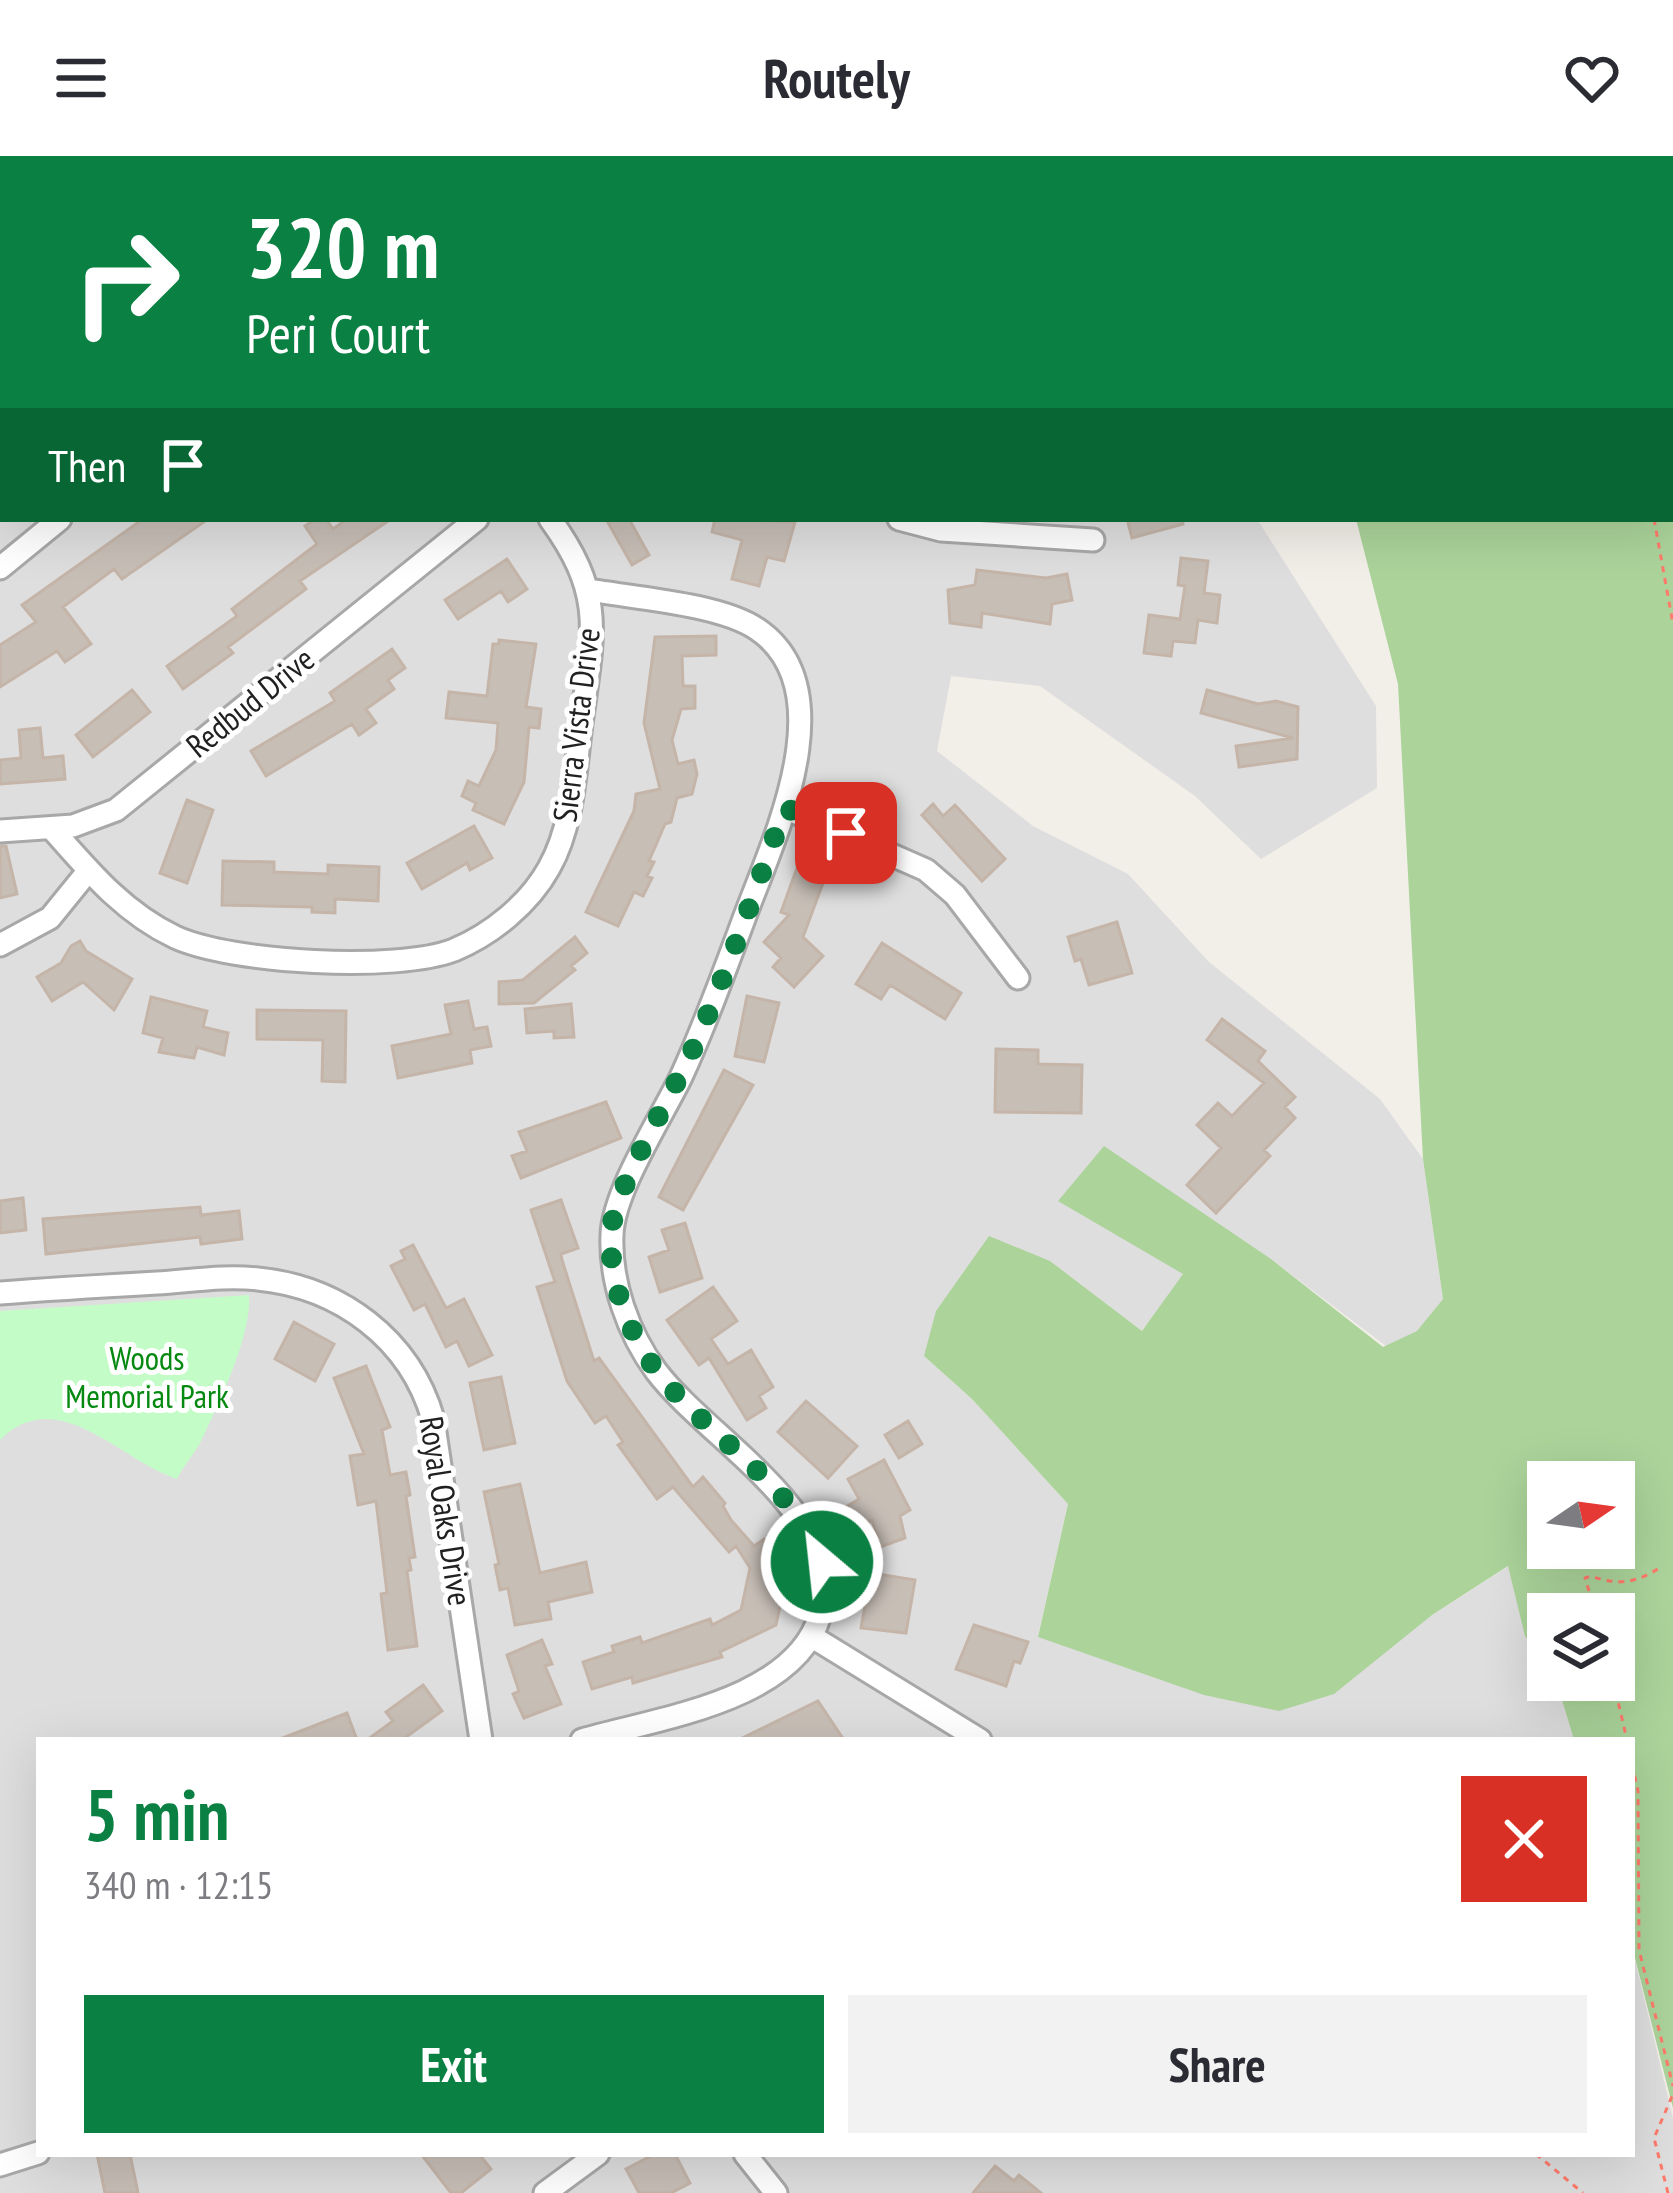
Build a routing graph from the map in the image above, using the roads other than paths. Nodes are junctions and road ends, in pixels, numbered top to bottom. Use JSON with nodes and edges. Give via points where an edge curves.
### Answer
{"nodes":[{"id":1,"x":56,"y":522,"type":"edge"},
{"id":2,"x":473,"y":522,"type":"edge"},
{"id":3,"x":552,"y":522,"type":"edge"},
{"id":4,"x":910,"y":522,"type":"edge"},
{"id":5,"x":1093,"y":540,"type":"dead end"},
{"id":6,"x":0,"y":568,"type":"edge"},
{"id":7,"x":589,"y":590,"type":"junction"},
{"id":8,"x":785,"y":808,"type":"junction"},
{"id":9,"x":53,"y":830,"type":"junction"},
{"id":10,"x":0,"y":831,"type":"edge"},
{"id":11,"x":89,"y":870,"type":"junction"},
{"id":12,"x":0,"y":945,"type":"edge"},
{"id":13,"x":1018,"y":978,"type":"dead end"},
{"id":14,"x":0,"y":1293,"type":"edge"},
{"id":15,"x":811,"y":1636,"type":"junction"},
{"id":16,"x":481,"y":1737,"type":"edge"},
{"id":17,"x":592,"y":1737,"type":"edge"},
{"id":18,"x":975,"y":1737,"type":"edge"},
{"id":19,"x":36,"y":2154,"type":"edge"},
{"id":20,"x":594,"y":2157,"type":"edge"},
{"id":21,"x":748,"y":2157,"type":"edge"},
{"id":22,"x":0,"y":2165,"type":"edge"},
{"id":23,"x":545,"y":2193,"type":"edge"},
{"id":24,"x":776,"y":2193,"type":"edge"}],
"edges":[{"from":1,"to":6,"type":"street"},
{"from":2,"to":9,"type":"street","name":"Redbud Drive","via":[[116,809]]},
{"from":3,"to":7,"type":"street","name":"Sierra Vista Drive"},
{"from":4,"to":5,"type":"street"},
{"from":7,"to":8,"type":"street","via":[[723,614],[776,645],[798,710]]},
{"from":7,"to":11,"type":"street","name":"Sierra Vista Drive","via":[[591,649],[564,830],[535,889],[479,938],[436,955],[381,961],[290,960],[202,946],[143,918]]},
{"from":8,"to":13,"type":"street","via":[[938,879]]},
{"from":8,"to":15,"type":"street","via":[[699,1036],[611,1231],[616,1283],[646,1356],[792,1507],[817,1544],[824,1595]]},
{"from":9,"to":10,"type":"street","name":"Redbud Drive"},
{"from":9,"to":11,"type":"street","name":"Sierra Vista Drive"},
{"from":11,"to":12,"type":"street","via":[[50,918]]},
{"from":14,"to":16,"type":"street","name":"Royal Oaks Drive","via":[[254,1278],[316,1291],[375,1325],[422,1383],[434,1419]]},
{"from":15,"to":17,"type":"street","via":[[797,1659],[760,1686]]},
{"from":15,"to":18,"type":"street"},
{"from":19,"to":22,"type":"street"},
{"from":20,"to":23,"type":"street"},
{"from":21,"to":24,"type":"street"}]}
